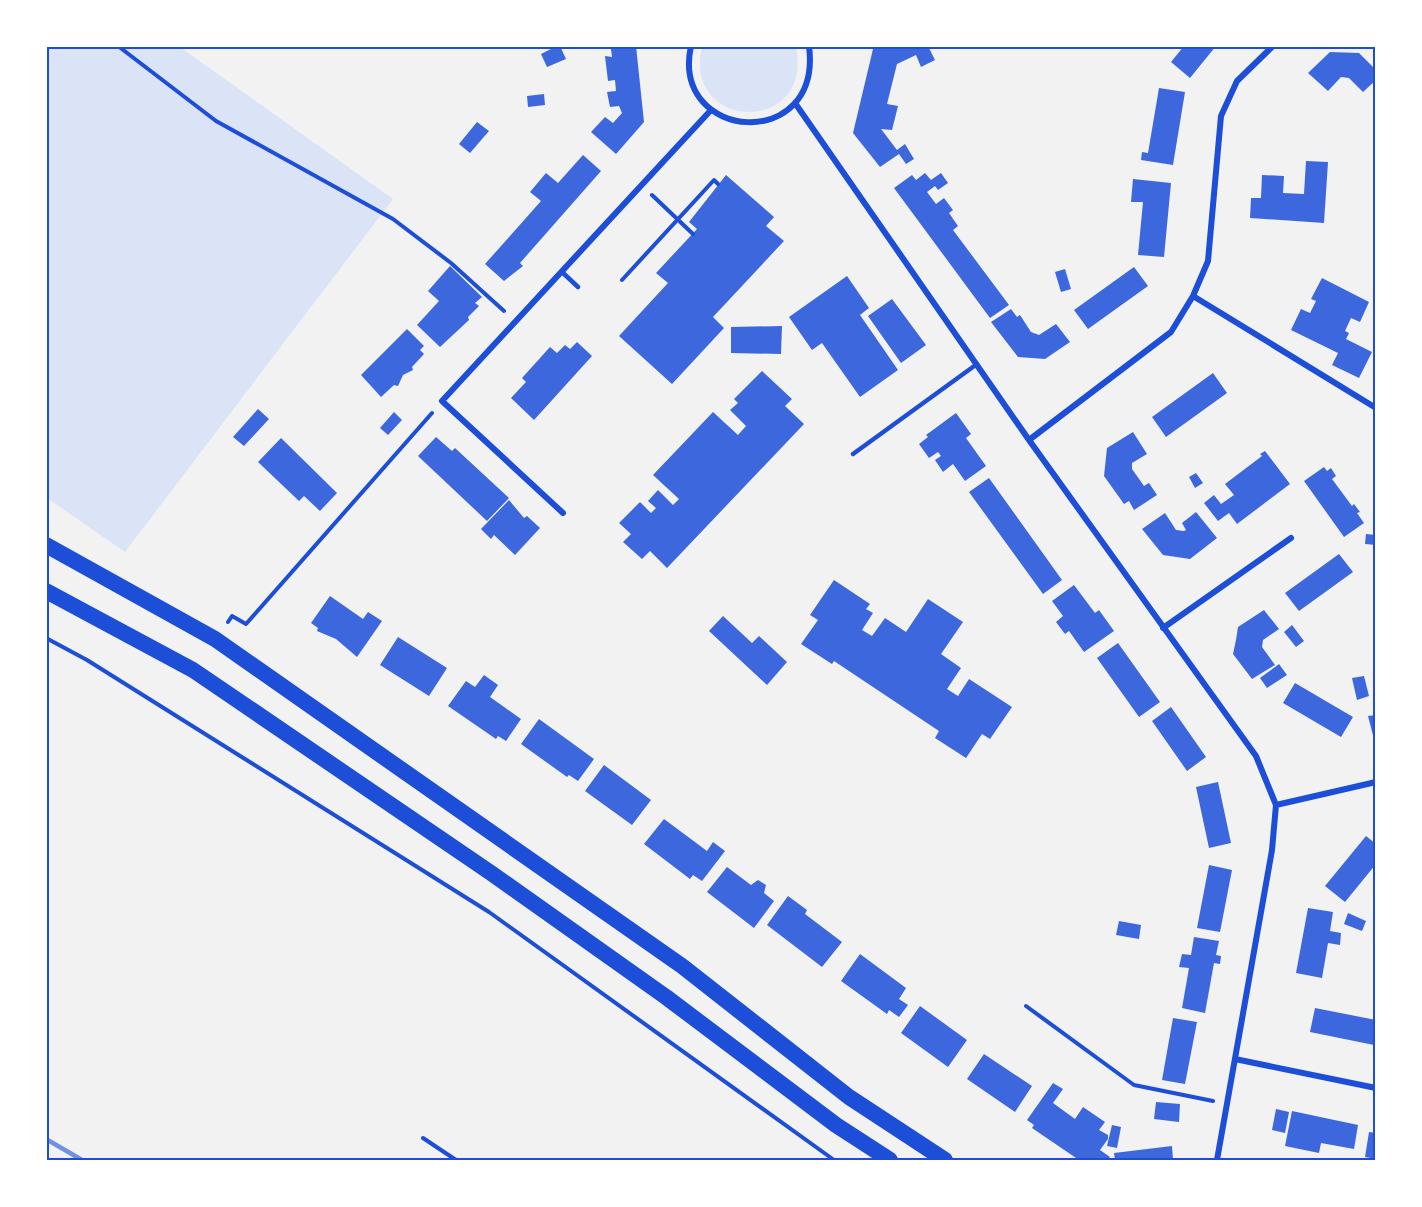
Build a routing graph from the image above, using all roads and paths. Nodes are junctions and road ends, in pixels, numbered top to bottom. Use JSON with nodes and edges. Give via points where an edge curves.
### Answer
{"nodes":[{"id":1,"x":118,"y":46,"type":"edge"},
{"id":2,"x":691,"y":46,"type":"edge"},
{"id":3,"x":809,"y":46,"type":"edge"},
{"id":4,"x":1273,"y":46,"type":"edge"},
{"id":5,"x":795,"y":103,"type":"junction"},
{"id":6,"x":711,"y":110,"type":"junction"},
{"id":7,"x":718,"y":184,"type":"dead end"},
{"id":8,"x":642,"y":186,"type":"junction"},
{"id":9,"x":678,"y":219,"type":"junction"},
{"id":10,"x":693,"y":234,"type":"dead end"},
{"id":11,"x":562,"y":272,"type":"junction"},
{"id":12,"x":621,"y":280,"type":"dead end"},
{"id":13,"x":578,"y":287,"type":"dead end"},
{"id":14,"x":1194,"y":296,"type":"junction"},
{"id":15,"x":515,"y":322,"type":"junction"},
{"id":16,"x":977,"y":364,"type":"junction"},
{"id":17,"x":442,"y":401,"type":"junction"},
{"id":18,"x":1376,"y":408,"type":"edge"},
{"id":19,"x":1029,"y":440,"type":"junction"},
{"id":20,"x":853,"y":454,"type":"dead end"},
{"id":21,"x":563,"y":513,"type":"dead end"},
{"id":22,"x":1291,"y":538,"type":"dead end"},
{"id":23,"x":46,"y":545,"type":"edge"},
{"id":24,"x":46,"y":591,"type":"edge"},
{"id":25,"x":1163,"y":628,"type":"junction"},
{"id":26,"x":46,"y":638,"type":"edge"},
{"id":27,"x":215,"y":639,"type":"junction"},
{"id":28,"x":1376,"y":782,"type":"edge"},
{"id":29,"x":1276,"y":805,"type":"junction"},
{"id":30,"x":1026,"y":1006,"type":"dead end"},
{"id":31,"x":1235,"y":1059,"type":"junction"},
{"id":32,"x":1376,"y":1088,"type":"edge"},
{"id":33,"x":1226,"y":1103,"type":"junction"},
{"id":34,"x":423,"y":1138,"type":"dead end"},
{"id":35,"x":456,"y":1161,"type":"edge"},
{"id":36,"x":834,"y":1161,"type":"edge"},
{"id":37,"x":890,"y":1161,"type":"edge"},
{"id":38,"x":945,"y":1161,"type":"edge"},
{"id":39,"x":1217,"y":1161,"type":"edge"}],
"edges":[{"from":1,"to":15,"type":"path","via":[[216,121],[393,219],[451,263]]},
{"from":2,"to":6,"type":"street","via":[[692,82]]},
{"from":3,"to":5,"type":"street","via":[[807,86]]},
{"from":4,"to":14,"type":"street","via":[[1237,81],[1221,116],[1209,261]]},
{"from":5,"to":6,"type":"street","via":[[781,115],[745,124],[727,120]]},
{"from":5,"to":16,"type":"street"},
{"from":6,"to":8,"type":"street"},
{"from":7,"to":9,"type":"path","via":[[714,180]]},
{"from":8,"to":9,"type":"path"},
{"from":8,"to":11,"type":"street"},
{"from":9,"to":10,"type":"path"},
{"from":9,"to":12,"type":"path"},
{"from":11,"to":13,"type":"lane"},
{"from":11,"to":15,"type":"street"},
{"from":14,"to":18,"type":"street"},
{"from":14,"to":19,"type":"street","via":[[1171,332]]},
{"from":15,"to":17,"type":"street"},
{"from":16,"to":19,"type":"street"},
{"from":16,"to":20,"type":"lane"},
{"from":17,"to":21,"type":"street"},
{"from":17,"to":27,"type":"path","via":[[246,624],[232,616]]},
{"from":19,"to":25,"type":"street"},
{"from":22,"to":25,"type":"street"},
{"from":23,"to":27,"type":"highway"},
{"from":24,"to":37,"type":"highway","via":[[193,670],[491,873]]},
{"from":25,"to":29,"type":"street","via":[[1256,756]]},
{"from":26,"to":36,"type":"path","via":[[489,912]]},
{"from":27,"to":38,"type":"highway","via":[[643,938],[849,1097]]},
{"from":28,"to":29,"type":"street"},
{"from":29,"to":31,"type":"street","via":[[1272,850]]},
{"from":30,"to":33,"type":"path","via":[[1134,1085]]},
{"from":31,"to":32,"type":"street"},
{"from":31,"to":33,"type":"street"},
{"from":33,"to":39,"type":"street"},
{"from":34,"to":35,"type":"path"}]}
